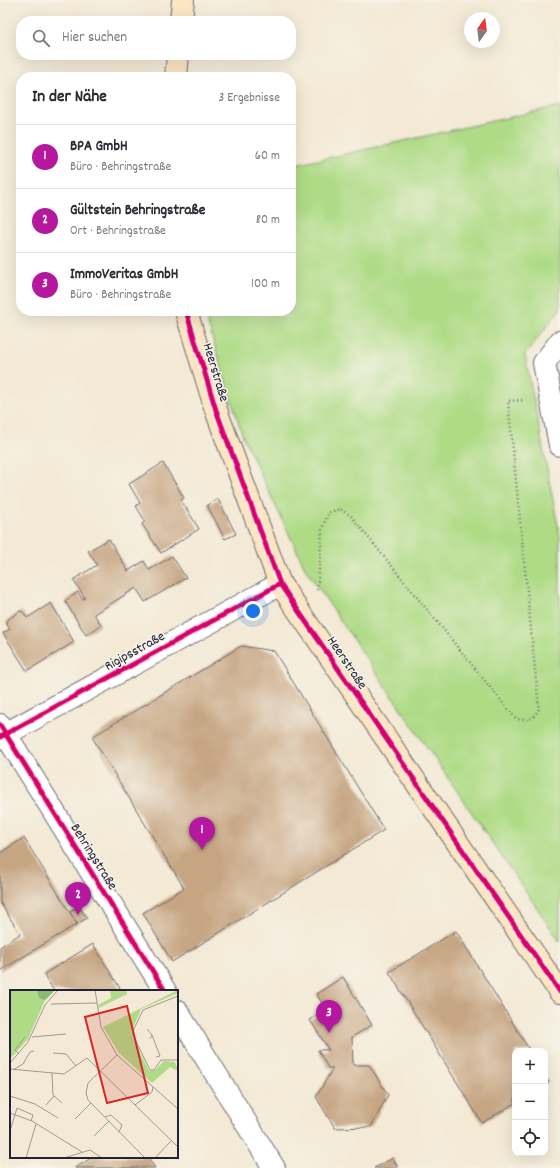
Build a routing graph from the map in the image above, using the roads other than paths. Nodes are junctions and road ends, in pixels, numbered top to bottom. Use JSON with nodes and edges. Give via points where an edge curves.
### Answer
{"nodes":[{"id":1,"x":182,"y":0,"type":"edge"},
{"id":2,"x":181,"y":16,"type":"edge"},
{"id":3,"x":178,"y":60,"type":"edge"},
{"id":4,"x":176,"y":72,"type":"edge"},
{"id":5,"x":188,"y":316,"type":"edge"},
{"id":6,"x":560,"y":342,"type":"edge"},
{"id":7,"x":560,"y":445,"type":"edge"},
{"id":8,"x":280,"y":584,"type":"junction"},
{"id":9,"x":2,"y":732,"type":"edge"},
{"id":10,"x":164,"y":990,"type":"edge"},
{"id":11,"x":560,"y":992,"type":"edge"},
{"id":12,"x":178,"y":1013,"type":"edge"},
{"id":13,"x":274,"y":1168,"type":"edge"}],
"edges":[{"from":1,"to":2,"type":"street"},
{"from":3,"to":4,"type":"street"},
{"from":5,"to":8,"type":"street","name":"Heerstraße","via":[[216,410]]},
{"from":6,"to":7,"type":"street","via":[[544,363]]},
{"from":8,"to":9,"type":"street","name":"Rigipsstraße"},
{"from":8,"to":11,"type":"street","name":"Heerstraße"},
{"from":9,"to":10,"type":"street","name":"Behringstraße"},
{"from":12,"to":13,"type":"street"}]}
